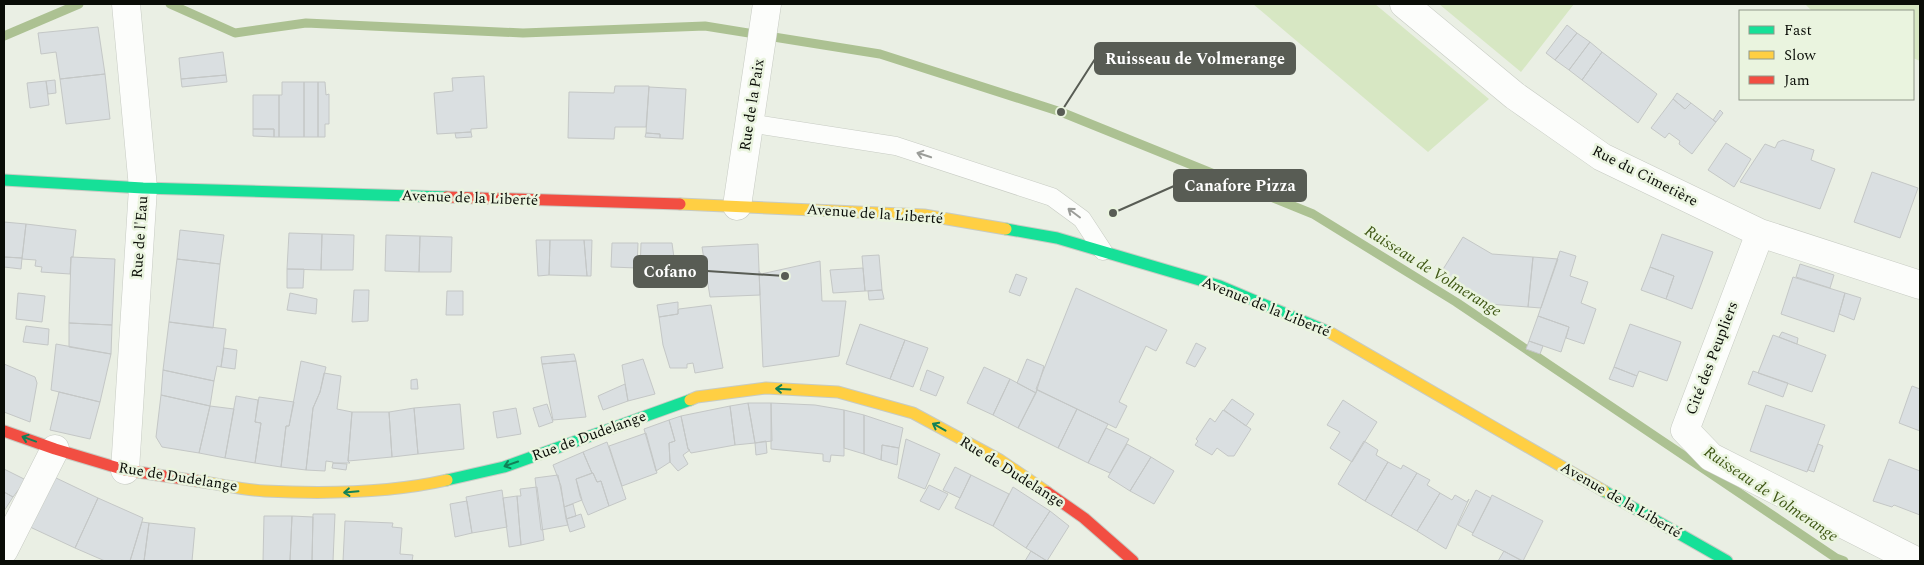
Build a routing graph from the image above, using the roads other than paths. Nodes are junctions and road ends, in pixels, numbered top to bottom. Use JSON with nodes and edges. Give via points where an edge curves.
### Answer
{"nodes":[{"id":1,"x":767,"y":4,"type":"edge"},
{"id":2,"x":1404,"y":4,"type":"edge"},
{"id":3,"x":127,"y":10,"type":"edge"},
{"id":4,"x":749,"y":123,"type":"junction"},
{"id":5,"x":4,"y":180,"type":"edge"},
{"id":6,"x":143,"y":188,"type":"junction"},
{"id":7,"x":736,"y":206,"type":"junction"},
{"id":8,"x":1760,"y":233,"type":"junction"},
{"id":9,"x":1104,"y":252,"type":"junction"},
{"id":10,"x":1920,"y":285,"type":"edge"},
{"id":11,"x":4,"y":431,"type":"edge"},
{"id":12,"x":55,"y":450,"type":"junction"},
{"id":13,"x":125,"y":470,"type":"junction"},
{"id":14,"x":4,"y":550,"type":"edge"},
{"id":15,"x":1133,"y":561,"type":"edge"},
{"id":16,"x":1727,"y":561,"type":"edge"},
{"id":17,"x":1916,"y":561,"type":"edge"}],
"edges":[{"from":1,"to":4,"type":"street","name":"Rue de la Paix"},
{"from":2,"to":8,"type":"street","name":"Rue du Cimetière","via":[[1515,96],[1602,157]]},
{"from":3,"to":6,"type":"street","name":"Rue de l'Eau"},
{"from":4,"to":7,"type":"street","name":"Rue de la Paix"},
{"from":9,"to":4,"type":"lane","one_way":true,"via":[[1082,219],[1052,197],[896,146]]},
{"from":5,"to":6,"type":"main road","name":"Avenue de la Liberté"},
{"from":6,"to":7,"type":"main road","name":"Avenue de la Liberté"},
{"from":6,"to":13,"type":"street","name":"Rue de l'Eau"},
{"from":7,"to":9,"type":"main road","name":"Avenue de la Liberté","via":[[924,215],[1057,238]]},
{"from":8,"to":10,"type":"street","name":"Rue du Cimetière"},
{"from":8,"to":17,"type":"street","name":"Cité des Peupliers","via":[[1685,430],[1711,457]]},
{"from":9,"to":16,"type":"main road","name":"Avenue de la Liberté","via":[[1220,286],[1322,328]]},
{"from":12,"to":11,"type":"main road","name":"Rue de Dudelange","one_way":true},
{"from":12,"to":13,"type":"main road","name":"Rue de Dudelange"},
{"from":12,"to":14,"type":"street"},
{"from":15,"to":13,"type":"main road","name":"Rue de Dudelange","one_way":true,"via":[[1084,518],[1000,460],[913,412],[838,392],[766,388],[697,397],[504,467],[428,484],[344,492],[264,491]]}]}
